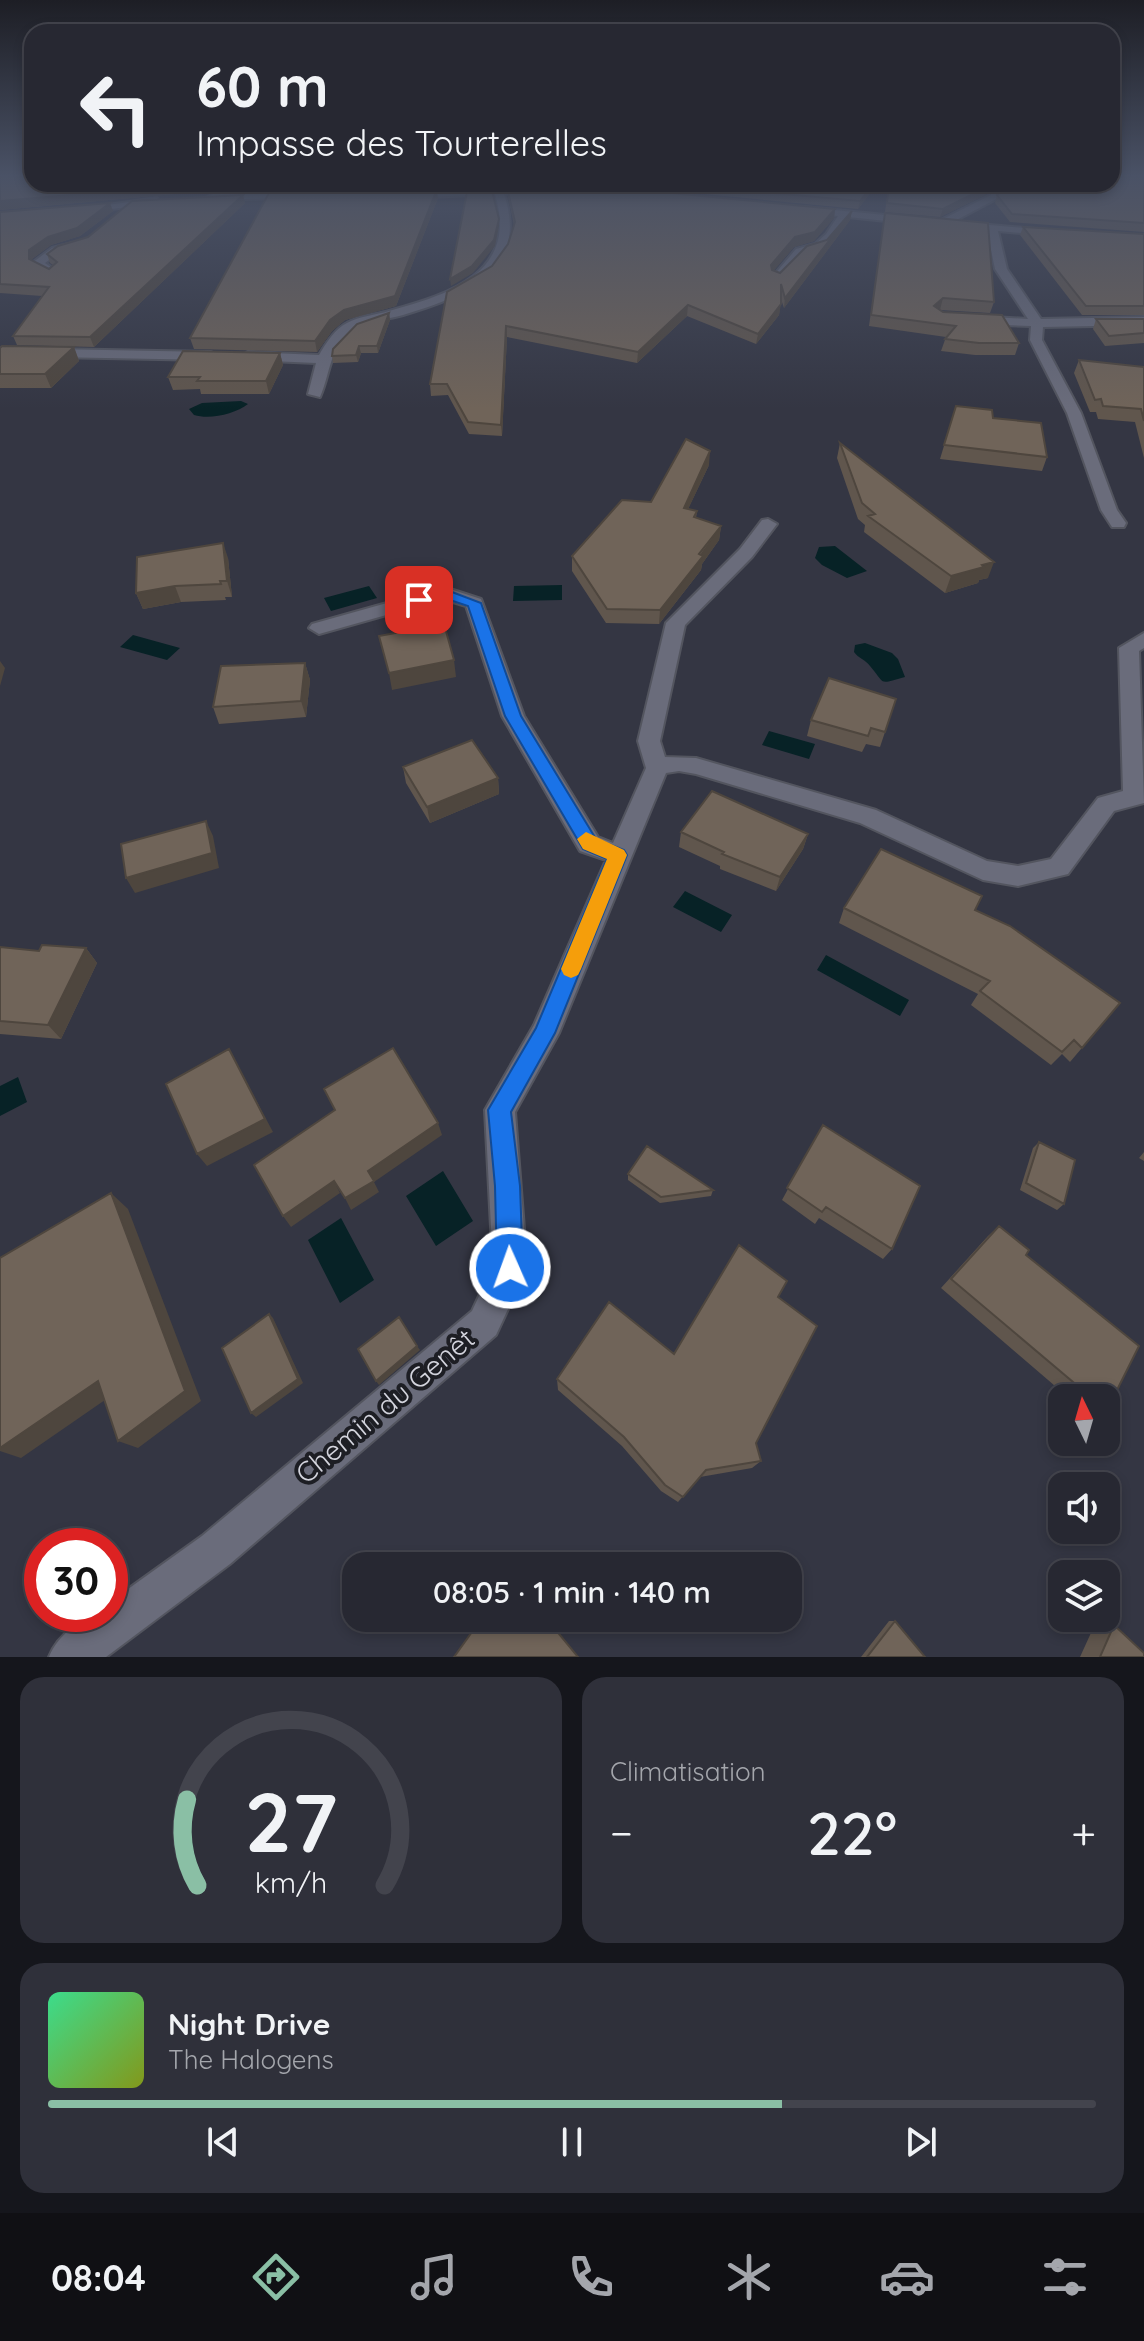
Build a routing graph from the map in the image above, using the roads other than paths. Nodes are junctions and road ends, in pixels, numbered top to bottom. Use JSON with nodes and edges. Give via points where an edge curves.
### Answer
{"nodes":[{"id":1,"x":50,"y":254,"type":"edge"},
{"id":2,"x":498,"y":254,"type":"edge"},
{"id":3,"x":797,"y":254,"type":"edge"},
{"id":4,"x":998,"y":254,"type":"edge"},
{"id":5,"x":51,"y":272,"type":"edge"},
{"id":6,"x":778,"y":277,"type":"edge"},
{"id":7,"x":955,"y":318,"type":"edge"},
{"id":8,"x":1144,"y":321,"type":"edge"},
{"id":9,"x":1037,"y":323,"type":"junction"},
{"id":10,"x":0,"y":352,"type":"edge"},
{"id":11,"x":322,"y":359,"type":"junction"},
{"id":12,"x":315,"y":394,"type":"dead end"},
{"id":13,"x":1118,"y":523,"type":"dead end"},
{"id":14,"x":768,"y":524,"type":"dead end"},
{"id":15,"x":319,"y":628,"type":"dead end"},
{"id":16,"x":1144,"y":639,"type":"edge"},
{"id":17,"x":657,"y":768,"type":"junction"},
{"id":18,"x":1139,"y":796,"type":"edge"},
{"id":19,"x":618,"y":855,"type":"junction"},
{"id":20,"x":70,"y":1657,"type":"edge"}],
"edges":[{"from":1,"to":5,"type":"street","via":[[38,263]]},
{"from":2,"to":11,"type":"street","via":[[477,281],[457,291],[352,325]]},
{"from":3,"to":6,"type":"street"},
{"from":4,"to":9,"type":"street","via":[[1001,269]]},
{"from":7,"to":9,"type":"street"},
{"from":8,"to":9,"type":"street"},
{"from":9,"to":13,"type":"street","via":[[1036,340],[1074,413]]},
{"from":10,"to":11,"type":"street"},
{"from":11,"to":12,"type":"street"},
{"from":14,"to":17,"type":"street","via":[[676,623],[649,741]]},
{"from":15,"to":19,"type":"street","via":[[444,593],[474,603],[513,716],[589,844]]},
{"from":16,"to":18,"type":"street","via":[[1129,648]]},
{"from":17,"to":18,"type":"street","via":[[678,762],[868,816],[983,870],[1018,876],[1059,867],[1106,804]]},
{"from":17,"to":19,"type":"street","name":"Chemin du Genêt"},
{"from":19,"to":20,"type":"street","name":"Chemin du Genêt","via":[[545,1033],[500,1110],[510,1268],[484,1323],[216,1550]]}]}
